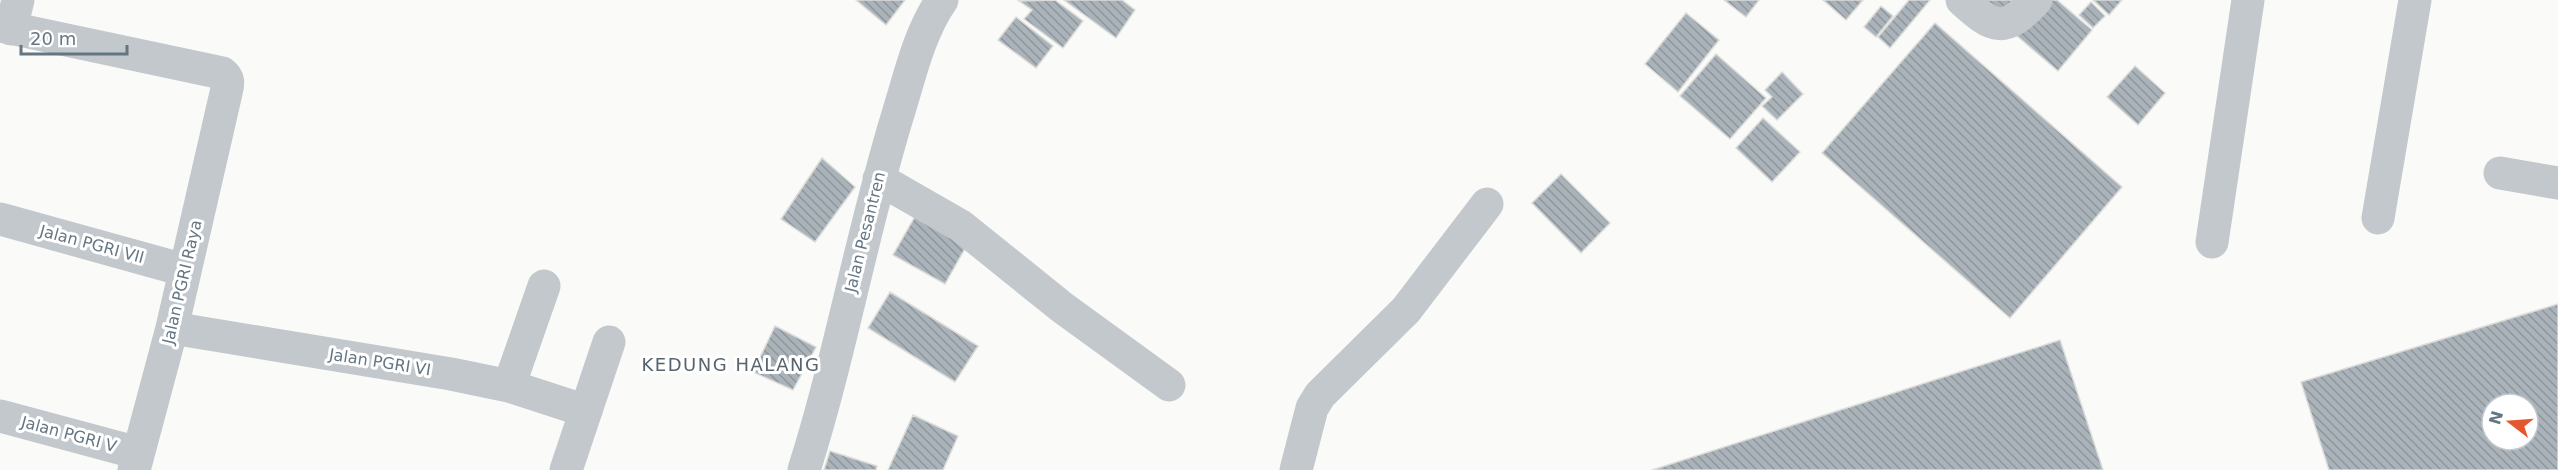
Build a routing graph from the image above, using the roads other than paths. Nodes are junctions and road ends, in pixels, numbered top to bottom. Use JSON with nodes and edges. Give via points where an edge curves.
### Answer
{"nodes":[{"id":1,"x":942,"y":0,"type":"edge"},
{"id":2,"x":1962,"y":0,"type":"edge"},
{"id":3,"x":2036,"y":0,"type":"edge"},
{"id":4,"x":2248,"y":0,"type":"edge"},
{"id":5,"x":2415,"y":0,"type":"edge"},
{"id":6,"x":10,"y":18,"type":"edge"},
{"id":7,"x":2500,"y":173,"type":"dead end"},
{"id":8,"x":879,"y":179,"type":"junction"},
{"id":9,"x":2558,"y":183,"type":"edge"},
{"id":10,"x":1487,"y":204,"type":"dead end"},
{"id":11,"x":2379,"y":218,"type":"dead end"},
{"id":12,"x":0,"y":219,"type":"edge"},
{"id":13,"x":2212,"y":242,"type":"dead end"},
{"id":14,"x":184,"y":270,"type":"junction"},
{"id":15,"x":544,"y":286,"type":"dead end"},
{"id":16,"x":172,"y":328,"type":"junction"},
{"id":17,"x":609,"y":342,"type":"dead end"},
{"id":18,"x":1169,"y":385,"type":"dead end"},
{"id":19,"x":509,"y":386,"type":"junction"},
{"id":20,"x":586,"y":411,"type":"junction"},
{"id":21,"x":0,"y":416,"type":"edge"},
{"id":22,"x":136,"y":462,"type":"edge"},
{"id":23,"x":566,"y":470,"type":"edge"},
{"id":24,"x":804,"y":470,"type":"edge"},
{"id":25,"x":1296,"y":470,"type":"edge"}],
"edges":[{"from":1,"to":8,"type":"street","name":"Jalan Pesantren","via":[[928,22]]},
{"from":2,"to":3,"type":"street","via":[[1982,19],[2001,24],[2011,22]]},
{"from":4,"to":13,"type":"street"},
{"from":5,"to":11,"type":"street"},
{"from":6,"to":14,"type":"street","name":"Jalan PGRI Raya","via":[[227,76],[229,82]]},
{"from":7,"to":9,"type":"street"},
{"from":8,"to":18,"type":"street","via":[[961,226],[1063,308]]},
{"from":8,"to":24,"type":"street","name":"Jalan Pesantren"},
{"from":10,"to":25,"type":"street","via":[[1406,310],[1320,395],[1312,408]]},
{"from":12,"to":14,"type":"street","name":"Jalan PGRI VII"},
{"from":14,"to":16,"type":"street","name":"Jalan PGRI Raya"},
{"from":15,"to":19,"type":"street"},
{"from":16,"to":19,"type":"street","name":"Jalan PGRI VI"},
{"from":16,"to":22,"type":"street","name":"Jalan PGRI Raya"},
{"from":17,"to":20,"type":"street"},
{"from":19,"to":20,"type":"street","name":"Jalan PGRI VI"},
{"from":20,"to":23,"type":"street"},
{"from":21,"to":22,"type":"street","name":"Jalan PGRI V"}]}
